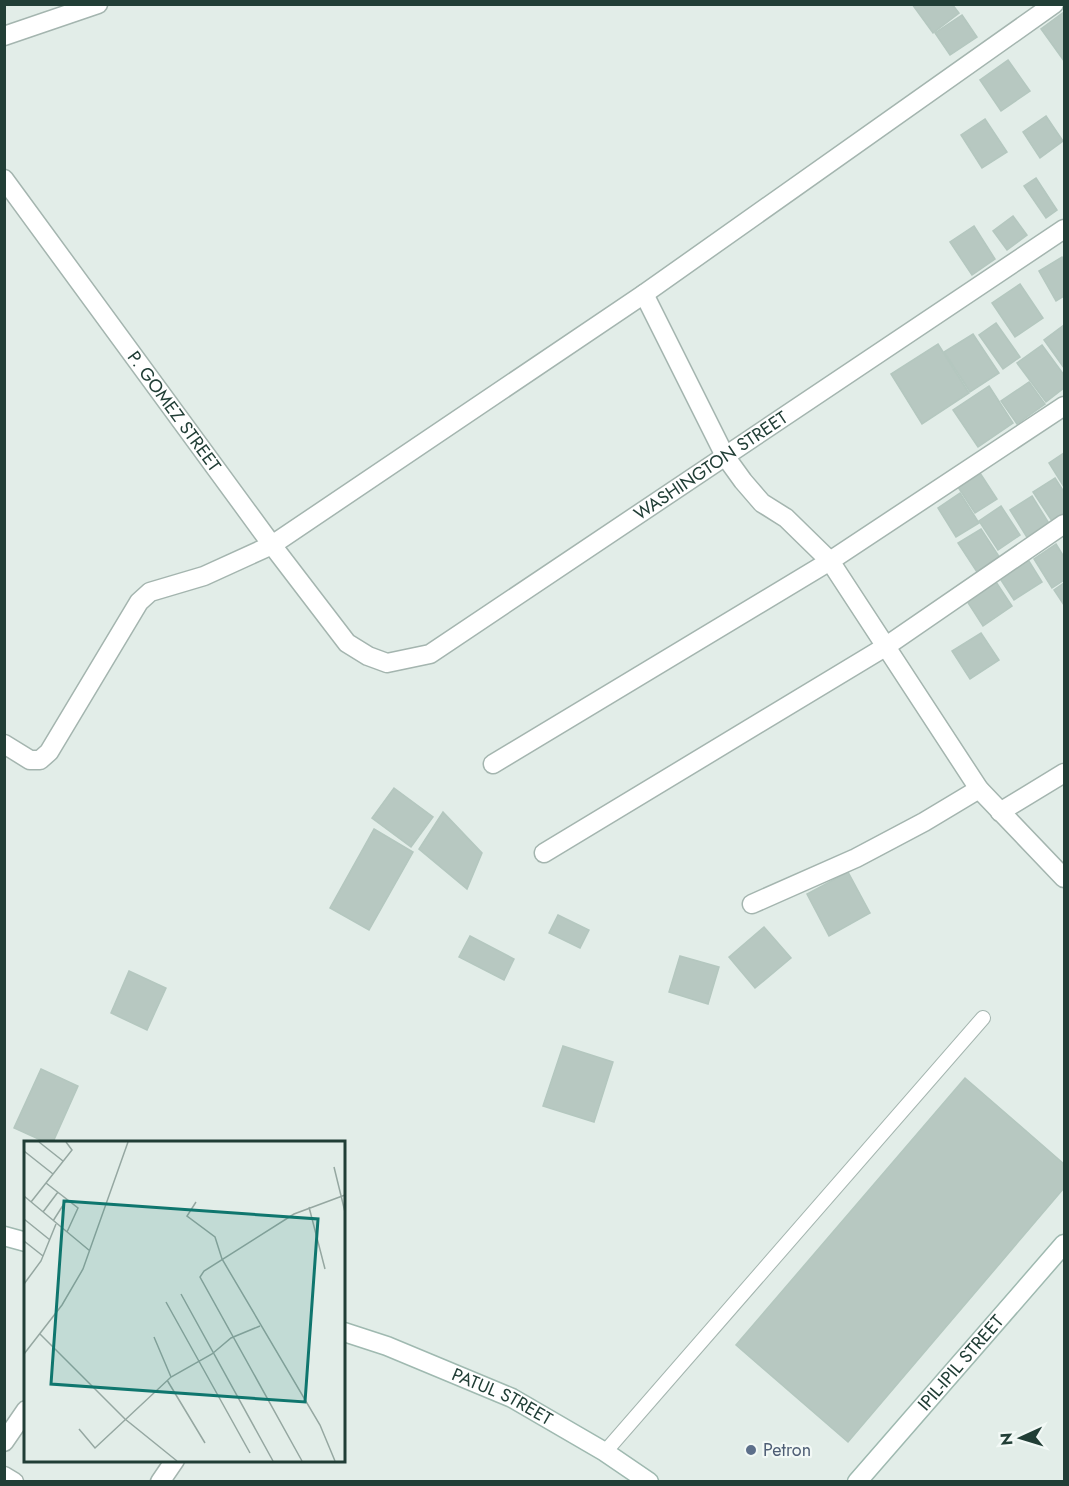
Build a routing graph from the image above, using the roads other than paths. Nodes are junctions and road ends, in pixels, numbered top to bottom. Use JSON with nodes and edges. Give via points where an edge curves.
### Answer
{"nodes":[{"id":1,"x":98,"y":4,"type":"edge"},
{"id":2,"x":1054,"y":4,"type":"edge"},
{"id":3,"x":4,"y":36,"type":"edge"},
{"id":4,"x":4,"y":178,"type":"edge"},
{"id":5,"x":1065,"y":229,"type":"edge"},
{"id":6,"x":644,"y":294,"type":"junction"},
{"id":7,"x":1065,"y":406,"type":"edge"},
{"id":8,"x":725,"y":456,"type":"junction"},
{"id":9,"x":1065,"y":524,"type":"edge"},
{"id":10,"x":272,"y":545,"type":"junction"},
{"id":11,"x":830,"y":561,"type":"junction"},
{"id":12,"x":347,"y":643,"type":"joint"},
{"id":13,"x":885,"y":647,"type":"junction"},
{"id":14,"x":4,"y":744,"type":"edge"},
{"id":15,"x":493,"y":764,"type":"dead end"},
{"id":16,"x":1065,"y":773,"type":"edge"},
{"id":17,"x":979,"y":789,"type":"junction"},
{"id":18,"x":1000,"y":812,"type":"junction"},
{"id":19,"x":544,"y":853,"type":"dead end"},
{"id":20,"x":1065,"y":878,"type":"edge"},
{"id":21,"x":752,"y":904,"type":"dead end"},
{"id":22,"x":983,"y":1018,"type":"dead end"},
{"id":23,"x":4,"y":1236,"type":"edge"},
{"id":24,"x":24,"y":1241,"type":"edge"},
{"id":25,"x":1065,"y":1244,"type":"edge"},
{"id":26,"x":345,"y":1332,"type":"edge"},
{"id":27,"x":24,"y":1413,"type":"edge"},
{"id":28,"x":4,"y":1442,"type":"edge"},
{"id":29,"x":605,"y":1452,"type":"junction"},
{"id":30,"x":174,"y":1462,"type":"edge"},
{"id":31,"x":4,"y":1476,"type":"edge"},
{"id":32,"x":14,"y":1482,"type":"edge"},
{"id":33,"x":160,"y":1482,"type":"edge"},
{"id":34,"x":649,"y":1482,"type":"edge"},
{"id":35,"x":857,"y":1482,"type":"edge"}],
"edges":[{"from":1,"to":3,"type":"street"},
{"from":2,"to":6,"type":"street"},
{"from":4,"to":10,"type":"street","name":"P. GOMEZ STREET"},
{"from":5,"to":8,"type":"street","name":"WASHINGTON STREET"},
{"from":6,"to":8,"type":"street"},
{"from":6,"to":10,"type":"street"},
{"from":7,"to":11,"type":"street"},
{"from":8,"to":11,"type":"street","via":[[762,502],[786,518]]},
{"from":8,"to":12,"type":"street","name":"WASHINGTON STREET","via":[[430,654],[387,663]]},
{"from":9,"to":13,"type":"street"},
{"from":10,"to":12,"type":"street","name":"P. GOMEZ STREET"},
{"from":10,"to":14,"type":"street","via":[[204,576],[150,592],[139,602],[49,752],[39,760],[30,760]]},
{"from":11,"to":13,"type":"street"},
{"from":11,"to":15,"type":"street"},
{"from":13,"to":17,"type":"street"},
{"from":13,"to":19,"type":"street"},
{"from":16,"to":18,"type":"street"},
{"from":17,"to":18,"type":"street"},
{"from":17,"to":21,"type":"street","via":[[856,858]]},
{"from":18,"to":20,"type":"street"},
{"from":22,"to":29,"type":"lane"},
{"from":23,"to":24,"type":"street"},
{"from":25,"to":35,"type":"street","name":"IPIL-IPIL STREET"},
{"from":26,"to":29,"type":"street","name":"PATUL STREET","via":[[512,1398]]},
{"from":27,"to":28,"type":"street"},
{"from":29,"to":34,"type":"street","name":"PATUL STREET"},
{"from":30,"to":33,"type":"street"},
{"from":31,"to":32,"type":"street"}]}
